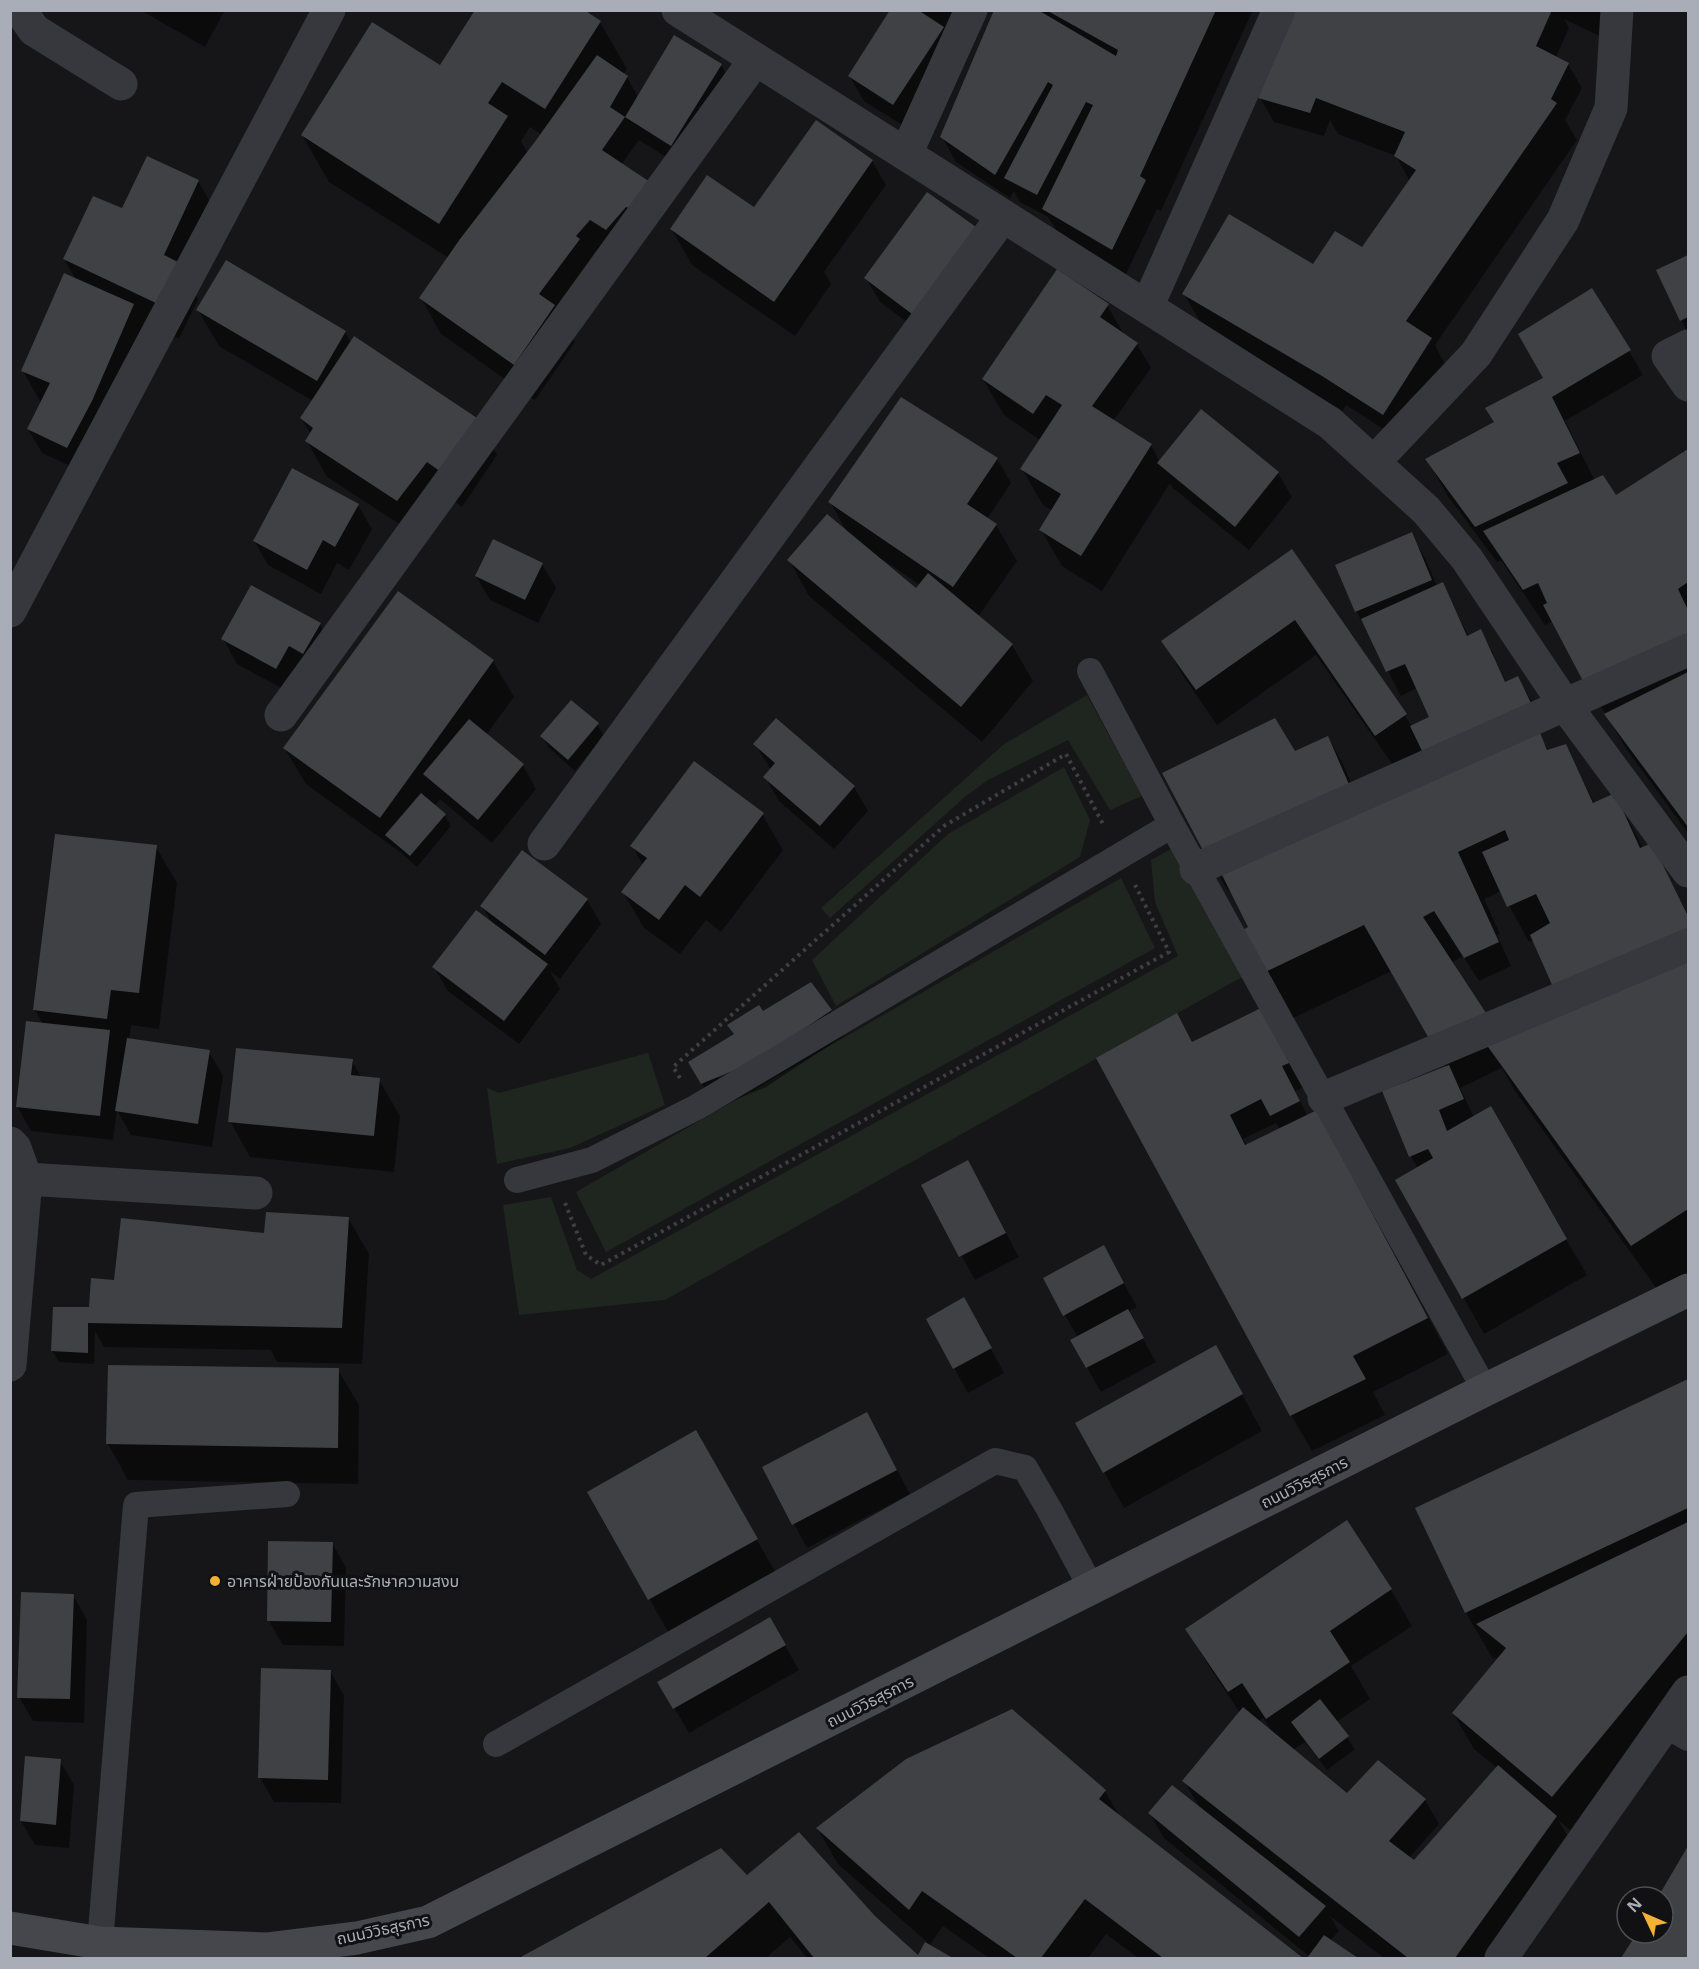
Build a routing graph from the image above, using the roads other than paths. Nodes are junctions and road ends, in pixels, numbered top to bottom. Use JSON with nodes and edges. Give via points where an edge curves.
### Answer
{"nodes":[{"id":1,"x":20,"y":10,"type":"edge"},
{"id":2,"x":329,"y":10,"type":"edge"},
{"id":3,"x":678,"y":10,"type":"edge"},
{"id":4,"x":971,"y":10,"type":"edge"},
{"id":5,"x":1279,"y":10,"type":"edge"},
{"id":6,"x":1617,"y":10,"type":"edge"},
{"id":7,"x":755,"y":60,"type":"junction"},
{"id":8,"x":121,"y":84,"type":"dead end"},
{"id":9,"x":906,"y":154,"type":"junction"},
{"id":10,"x":1003,"y":216,"type":"junction"},
{"id":11,"x":1147,"y":308,"type":"junction"},
{"id":12,"x":1689,"y":346,"type":"edge"},
{"id":13,"x":1689,"y":385,"type":"edge"},
{"id":14,"x":1374,"y":462,"type":"junction"},
{"id":15,"x":10,"y":611,"type":"edge"},
{"id":16,"x":1689,"y":650,"type":"edge"},
{"id":17,"x":1090,"y":671,"type":"dead end"},
{"id":18,"x":1565,"y":705,"type":"junction"},
{"id":19,"x":281,"y":715,"type":"dead end"},
{"id":20,"x":1172,"y":825,"type":"junction"},
{"id":21,"x":544,"y":844,"type":"dead end"},
{"id":22,"x":1196,"y":869,"type":"junction"},
{"id":23,"x":1689,"y":871,"type":"edge"},
{"id":24,"x":1689,"y":945,"type":"edge"},
{"id":25,"x":1324,"y":1098,"type":"junction"},
{"id":26,"x":10,"y":1143,"type":"edge"},
{"id":27,"x":26,"y":1179,"type":"junction"},
{"id":28,"x":517,"y":1180,"type":"dead end"},
{"id":29,"x":256,"y":1193,"type":"dead end"},
{"id":30,"x":1689,"y":1290,"type":"edge"},
{"id":31,"x":10,"y":1365,"type":"edge"},
{"id":32,"x":1485,"y":1390,"type":"junction"},
{"id":33,"x":287,"y":1494,"type":"dead end"},
{"id":34,"x":1092,"y":1589,"type":"junction"},
{"id":35,"x":1689,"y":1692,"type":"edge"},
{"id":36,"x":1677,"y":1731,"type":"edge"},
{"id":37,"x":496,"y":1744,"type":"dead end"},
{"id":38,"x":10,"y":1928,"type":"edge"},
{"id":39,"x":100,"y":1943,"type":"junction"},
{"id":40,"x":277,"y":1954,"type":"edge"},
{"id":41,"x":1501,"y":1959,"type":"edge"}],
"edges":[{"from":1,"to":8,"type":"street","via":[[34,30]]},
{"from":2,"to":15,"type":"street"},
{"from":3,"to":7,"type":"street"},
{"from":4,"to":9,"type":"street"},
{"from":5,"to":11,"type":"street"},
{"from":6,"to":14,"type":"street","via":[[1611,108],[1563,220],[1476,354]]},
{"from":7,"to":9,"type":"street"},
{"from":7,"to":19,"type":"street"},
{"from":9,"to":10,"type":"street"},
{"from":10,"to":11,"type":"street"},
{"from":10,"to":21,"type":"street"},
{"from":11,"to":14,"type":"street","via":[[1330,423]]},
{"from":12,"to":13,"type":"street","via":[[1668,356]]},
{"from":14,"to":18,"type":"street","via":[[1426,510],[1467,559]]},
{"from":16,"to":18,"type":"street"},
{"from":17,"to":20,"type":"lane"},
{"from":18,"to":22,"type":"street"},
{"from":18,"to":23,"type":"street"},
{"from":20,"to":22,"type":"lane"},
{"from":20,"to":28,"type":"lane","via":[[697,1107],[592,1160]]},
{"from":22,"to":25,"type":"lane"},
{"from":24,"to":25,"type":"street"},
{"from":25,"to":32,"type":"lane"},
{"from":26,"to":27,"type":"street"},
{"from":27,"to":29,"type":"street"},
{"from":27,"to":31,"type":"street"},
{"from":30,"to":32,"type":"main road","name":"ถนนวิวิธสุรการ"},
{"from":32,"to":34,"type":"main road","name":"ถนนวิวิธสุรการ"},
{"from":33,"to":39,"type":"lane","via":[[136,1505]]},
{"from":34,"to":37,"type":"lane","via":[[1025,1468],[994,1461]]},
{"from":34,"to":40,"type":"main road","name":"ถนนวิวิธสุรการ","via":[[428,1922]]},
{"from":35,"to":36,"type":"street"},
{"from":36,"to":41,"type":"street"},
{"from":38,"to":39,"type":"main road","name":"ถนนวิวิธสุรการ"},
{"from":39,"to":40,"type":"main road","name":"ถนนวิวิธสุรการ"}]}
